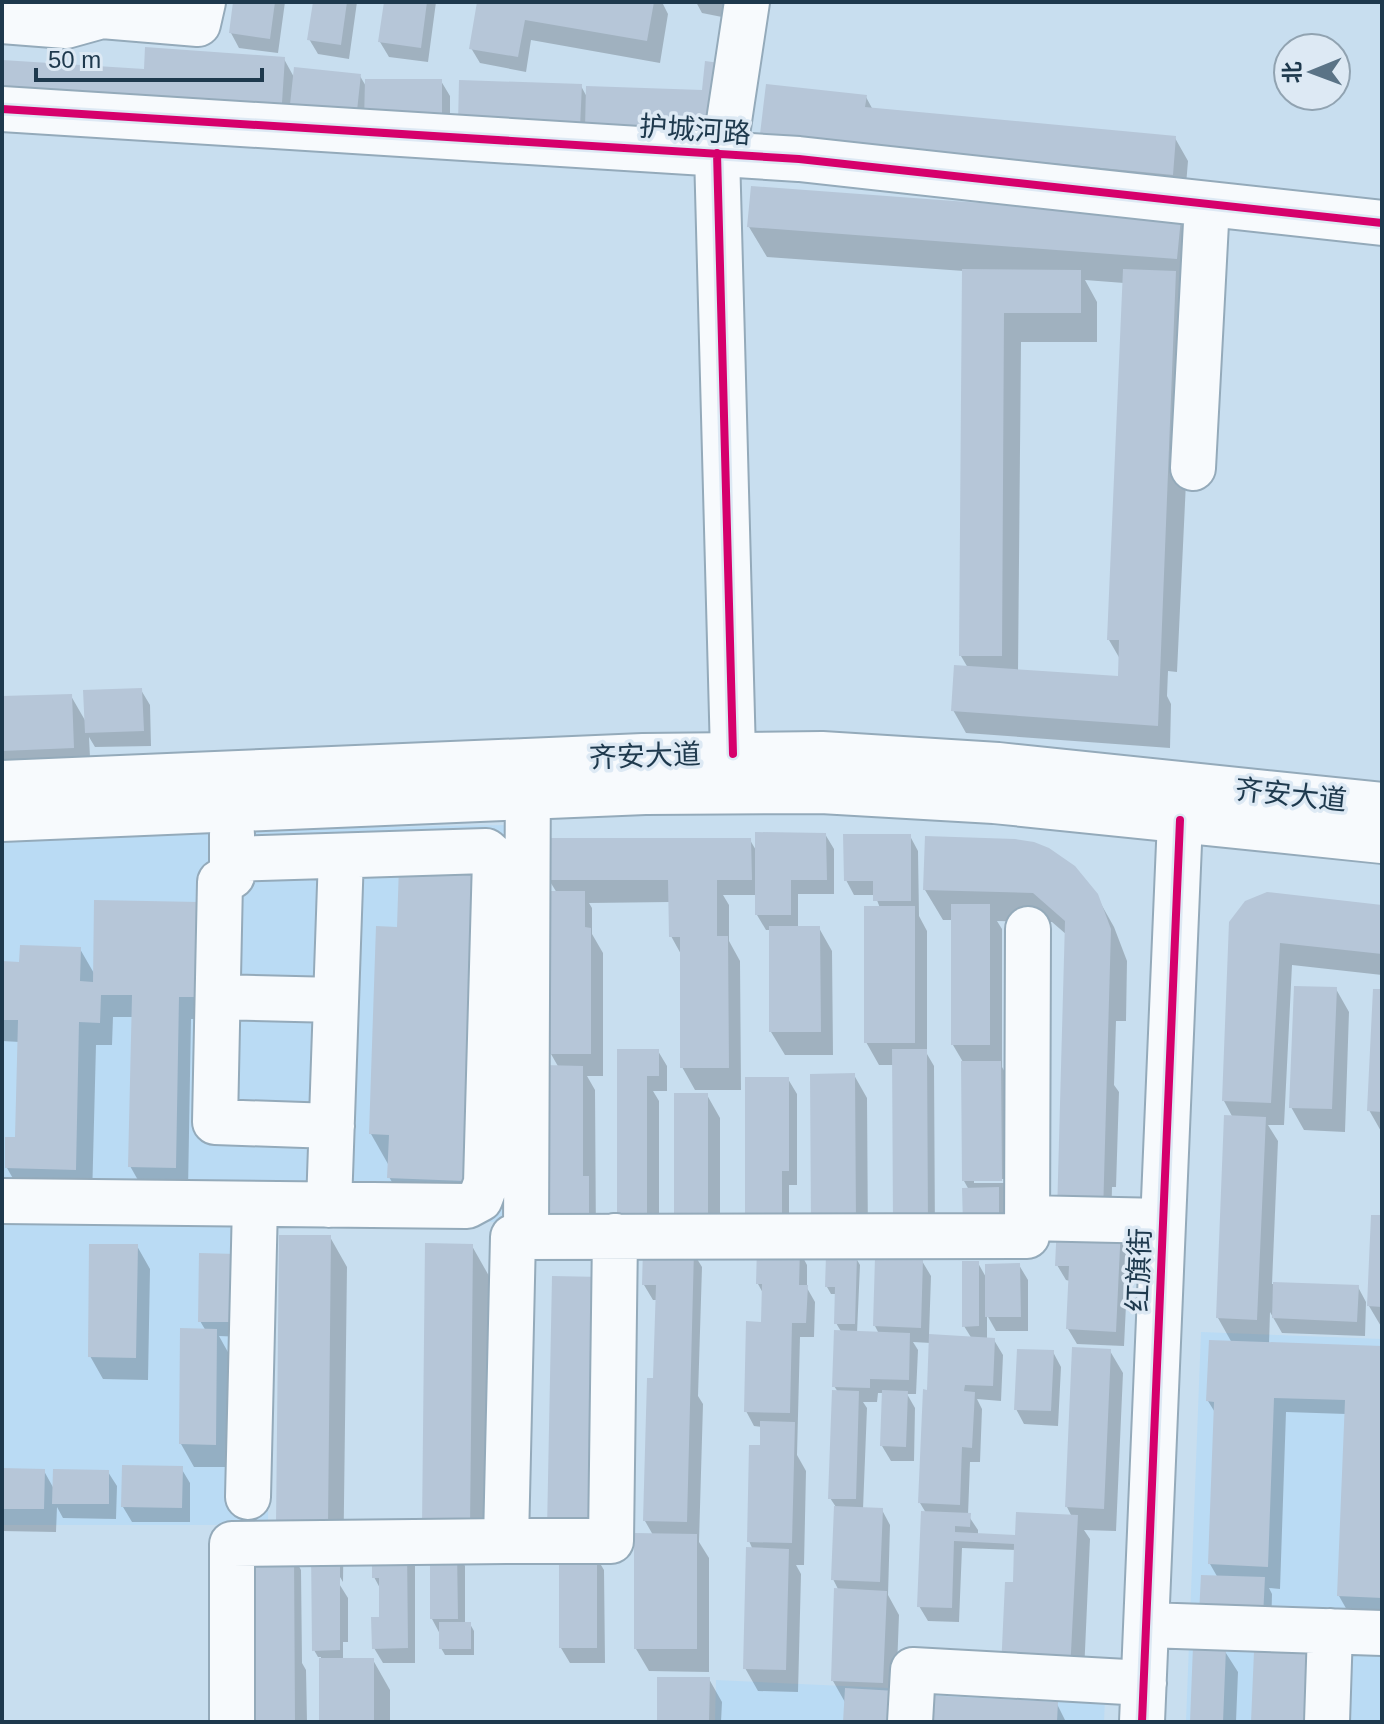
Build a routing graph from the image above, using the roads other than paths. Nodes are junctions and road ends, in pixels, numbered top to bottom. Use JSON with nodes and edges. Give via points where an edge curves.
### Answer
{"nodes":[{"id":1,"x":203,"y":2,"type":"edge"},
{"id":2,"x":747,"y":2,"type":"edge"},
{"id":3,"x":120,"y":10,"type":"edge"},
{"id":4,"x":2,"y":21,"type":"edge"},
{"id":5,"x":2,"y":109,"type":"edge"},
{"id":6,"x":721,"y":154,"type":"junction"},
{"id":7,"x":1207,"y":204,"type":"junction"},
{"id":8,"x":1382,"y":223,"type":"edge"},
{"id":9,"x":1193,"y":468,"type":"dead end"},
{"id":10,"x":733,"y":754,"type":"junction"},
{"id":11,"x":527,"y":779,"type":"junction"},
{"id":12,"x":2,"y":783,"type":"edge"},
{"id":13,"x":1382,"y":805,"type":"edge"},
{"id":14,"x":232,"y":809,"type":"junction"},
{"id":15,"x":2,"y":819,"type":"edge"},
{"id":16,"x":1180,"y":820,"type":"junction"},
{"id":17,"x":1382,"y":841,"type":"edge"},
{"id":18,"x":341,"y":856,"type":"junction"},
{"id":19,"x":232,"y":859,"type":"junction"},
{"id":20,"x":1028,"y":929,"type":"dead end"},
{"id":21,"x":218,"y":997,"type":"junction"},
{"id":22,"x":336,"y":1000,"type":"junction"},
{"id":23,"x":332,"y":1126,"type":"junction"},
{"id":24,"x":2,"y":1201,"type":"edge"},
{"id":25,"x":255,"y":1204,"type":"junction"},
{"id":26,"x":329,"y":1205,"type":"junction"},
{"id":27,"x":1027,"y":1218,"type":"junction"},
{"id":28,"x":1163,"y":1221,"type":"junction"},
{"id":29,"x":526,"y":1236,"type":"junction"},
{"id":30,"x":615,"y":1236,"type":"junction"},
{"id":31,"x":248,"y":1497,"type":"dead end"},
{"id":32,"x":506,"y":1541,"type":"junction"},
{"id":33,"x":1147,"y":1625,"type":"junction"},
{"id":34,"x":1330,"y":1631,"type":"junction"},
{"id":35,"x":1382,"y":1633,"type":"edge"},
{"id":36,"x":1143,"y":1702,"type":"edge"},
{"id":37,"x":232,"y":1722,"type":"edge"},
{"id":38,"x":910,"y":1722,"type":"edge"},
{"id":39,"x":1327,"y":1722,"type":"edge"}],
"edges":[{"from":1,"to":3,"type":"street","via":[[198,24]]},
{"from":2,"to":6,"type":"street"},
{"from":3,"to":4,"type":"street","via":[[66,26]]},
{"from":5,"to":6,"type":"street","name":"护城河路"},
{"from":6,"to":7,"type":"street","name":"护城河路"},
{"from":6,"to":10,"type":"street"},
{"from":7,"to":8,"type":"street","name":"护城河路"},
{"from":7,"to":9,"type":"street"},
{"from":10,"to":11,"type":"street","name":"齐安大道"},
{"from":10,"to":13,"type":"street","name":"齐安大道","via":[[983,764]]},
{"from":11,"to":12,"type":"street","name":"齐安大道"},
{"from":11,"to":14,"type":"street","name":"齐安大道"},
{"from":11,"to":16,"type":"street","name":"齐安大道","via":[[980,800]]},
{"from":11,"to":29,"type":"street"},
{"from":14,"to":15,"type":"street","name":"齐安大道"},
{"from":14,"to":19,"type":"street"},
{"from":16,"to":17,"type":"street","name":"齐安大道"},
{"from":16,"to":28,"type":"street","name":"红旗街"},
{"from":18,"to":19,"type":"street"},
{"from":18,"to":22,"type":"street"},
{"from":18,"to":26,"type":"street","via":[[486,851],[495,859],[486,1183],[480,1199],[467,1206]]},
{"from":19,"to":21,"type":"street","via":[[232,876],[220,882]]},
{"from":20,"to":27,"type":"street"},
{"from":21,"to":22,"type":"street"},
{"from":21,"to":23,"type":"street","via":[[215,1122]]},
{"from":22,"to":23,"type":"street"},
{"from":23,"to":26,"type":"street"},
{"from":24,"to":25,"type":"street"},
{"from":25,"to":26,"type":"street"},
{"from":25,"to":31,"type":"street"},
{"from":27,"to":28,"type":"street"},
{"from":27,"to":30,"type":"street","via":[[1027,1236]]},
{"from":28,"to":33,"type":"street","name":"红旗街"},
{"from":29,"to":30,"type":"street"},
{"from":29,"to":32,"type":"street","via":[[513,1237]]},
{"from":30,"to":32,"type":"street","via":[[611,1541]]},
{"from":32,"to":37,"type":"street","via":[[232,1544]]},
{"from":33,"to":34,"type":"street"},
{"from":33,"to":36,"type":"street","name":"红旗街"},
{"from":34,"to":35,"type":"street"},
{"from":34,"to":39,"type":"street"},
{"from":36,"to":38,"type":"street","via":[[913,1670]]}]}
